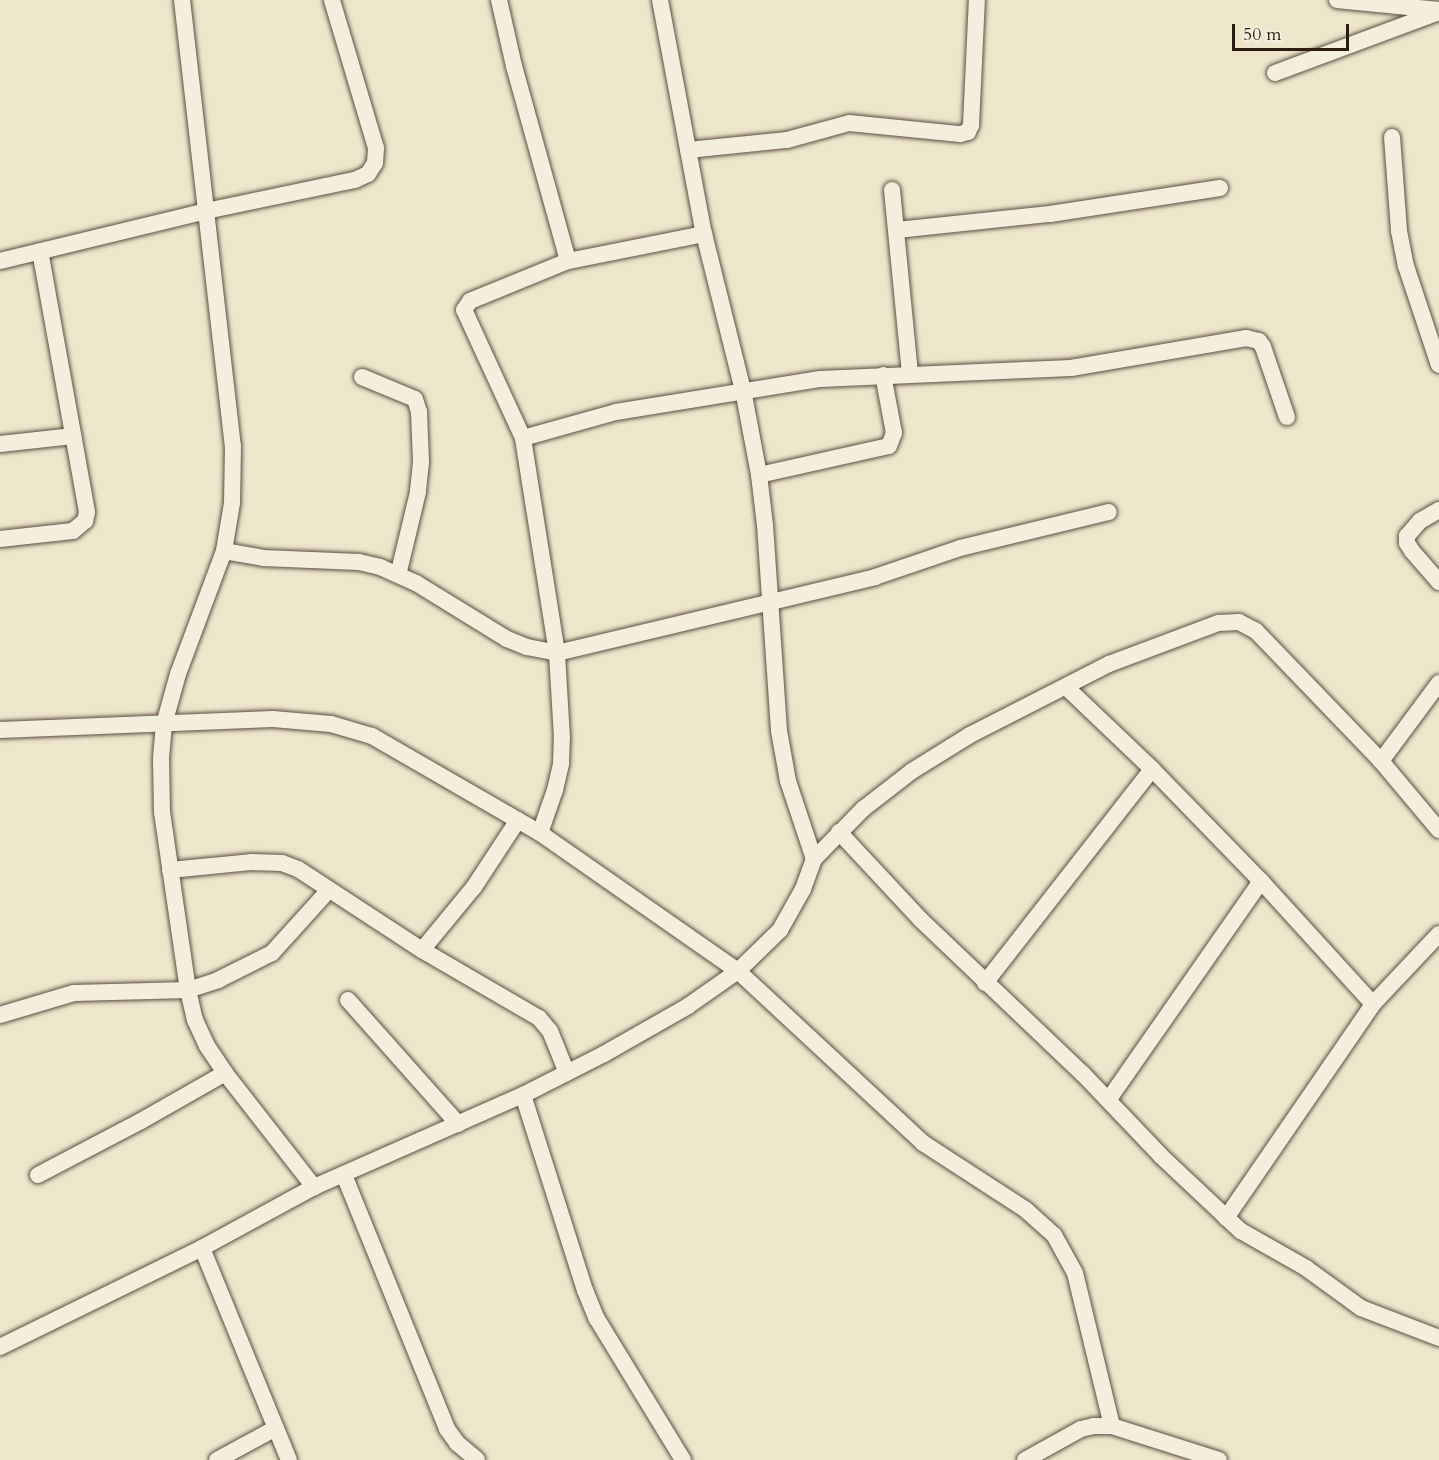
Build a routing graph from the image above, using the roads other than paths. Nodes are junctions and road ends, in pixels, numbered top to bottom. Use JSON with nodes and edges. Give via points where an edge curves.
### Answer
{"nodes":[{"id":1,"x":182,"y":0,"type":"edge"},
{"id":2,"x":332,"y":0,"type":"edge"},
{"id":3,"x":499,"y":0,"type":"edge"},
{"id":4,"x":660,"y":0,"type":"edge"},
{"id":5,"x":977,"y":0,"type":"edge"},
{"id":6,"x":1337,"y":0,"type":"edge"},
{"id":7,"x":1439,"y":11,"type":"edge"},
{"id":8,"x":1275,"y":73,"type":"dead end"},
{"id":9,"x":1392,"y":137,"type":"dead end"},
{"id":10,"x":688,"y":150,"type":"junction"},
{"id":11,"x":1220,"y":188,"type":"dead end"},
{"id":12,"x":892,"y":190,"type":"dead end"},
{"id":13,"x":206,"y":211,"type":"junction"},
{"id":14,"x":897,"y":230,"type":"junction"},
{"id":15,"x":704,"y":234,"type":"junction"},
{"id":16,"x":40,"y":251,"type":"junction"},
{"id":17,"x":0,"y":261,"type":"edge"},
{"id":18,"x":568,"y":261,"type":"junction"},
{"id":19,"x":1439,"y":365,"type":"edge"},
{"id":20,"x":910,"y":373,"type":"junction"},
{"id":21,"x":883,"y":375,"type":"junction"},
{"id":22,"x":362,"y":377,"type":"dead end"},
{"id":23,"x":743,"y":390,"type":"junction"},
{"id":24,"x":1287,"y":417,"type":"dead end"},
{"id":25,"x":74,"y":436,"type":"junction"},
{"id":26,"x":523,"y":438,"type":"junction"},
{"id":27,"x":0,"y":444,"type":"edge"},
{"id":28,"x":759,"y":475,"type":"junction"},
{"id":29,"x":1439,"y":510,"type":"edge"},
{"id":30,"x":1109,"y":512,"type":"dead end"},
{"id":31,"x":0,"y":539,"type":"edge"},
{"id":32,"x":224,"y":551,"type":"junction"},
{"id":33,"x":398,"y":574,"type":"junction"},
{"id":34,"x":1439,"y":582,"type":"edge"},
{"id":35,"x":770,"y":601,"type":"junction"},
{"id":36,"x":557,"y":653,"type":"junction"},
{"id":37,"x":1439,"y":683,"type":"edge"},
{"id":38,"x":1066,"y":687,"type":"junction"},
{"id":39,"x":164,"y":724,"type":"junction"},
{"id":40,"x":0,"y":730,"type":"edge"},
{"id":41,"x":1381,"y":761,"type":"junction"},
{"id":42,"x":1152,"y":769,"type":"junction"},
{"id":43,"x":518,"y":819,"type":"junction"},
{"id":44,"x":839,"y":831,"type":"junction"},
{"id":45,"x":1439,"y":831,"type":"edge"},
{"id":46,"x":540,"y":833,"type":"junction"},
{"id":47,"x":814,"y":859,"type":"junction"},
{"id":48,"x":171,"y":870,"type":"junction"},
{"id":49,"x":1261,"y":881,"type":"junction"},
{"id":50,"x":330,"y":890,"type":"junction"},
{"id":51,"x":1439,"y":934,"type":"edge"},
{"id":52,"x":422,"y":950,"type":"junction"},
{"id":53,"x":738,"y":971,"type":"junction"},
{"id":54,"x":985,"y":983,"type":"junction"},
{"id":55,"x":188,"y":990,"type":"junction"},
{"id":56,"x":348,"y":1000,"type":"dead end"},
{"id":57,"x":1373,"y":1004,"type":"junction"},
{"id":58,"x":0,"y":1015,"type":"edge"},
{"id":59,"x":225,"y":1072,"type":"junction"},
{"id":60,"x":567,"y":1073,"type":"junction"},
{"id":61,"x":523,"y":1095,"type":"junction"},
{"id":62,"x":1109,"y":1099,"type":"junction"},
{"id":63,"x":458,"y":1124,"type":"junction"},
{"id":64,"x":38,"y":1174,"type":"dead end"},
{"id":65,"x":344,"y":1175,"type":"junction"},
{"id":66,"x":314,"y":1187,"type":"junction"},
{"id":67,"x":1226,"y":1218,"type":"junction"},
{"id":68,"x":202,"y":1248,"type":"junction"},
{"id":69,"x":1439,"y":1338,"type":"edge"},
{"id":70,"x":0,"y":1347,"type":"edge"},
{"id":71,"x":1112,"y":1426,"type":"junction"},
{"id":72,"x":276,"y":1428,"type":"junction"},
{"id":73,"x":217,"y":1460,"type":"edge"},
{"id":74,"x":289,"y":1460,"type":"edge"},
{"id":75,"x":477,"y":1460,"type":"edge"},
{"id":76,"x":683,"y":1460,"type":"edge"},
{"id":77,"x":1025,"y":1460,"type":"edge"},
{"id":78,"x":1219,"y":1460,"type":"edge"}],
"edges":[{"from":1,"to":13,"type":"street"},
{"from":2,"to":13,"type":"street","via":[[376,148],[375,163],[368,174],[355,180]]},
{"from":3,"to":18,"type":"street"},
{"from":4,"to":10,"type":"street"},
{"from":5,"to":10,"type":"street","via":[[968,132],[849,123],[787,140]]},
{"from":6,"to":7,"type":"street"},
{"from":7,"to":8,"type":"street"},
{"from":9,"to":19,"type":"street","via":[[1399,231],[1406,266]]},
{"from":10,"to":15,"type":"street"},
{"from":11,"to":14,"type":"street","via":[[1050,214]]},
{"from":12,"to":14,"type":"street"},
{"from":13,"to":16,"type":"street"},
{"from":13,"to":32,"type":"street","via":[[233,446],[232,504]]},
{"from":14,"to":20,"type":"street"},
{"from":15,"to":18,"type":"street"},
{"from":15,"to":23,"type":"street"},
{"from":16,"to":17,"type":"street"},
{"from":16,"to":25,"type":"street"},
{"from":18,"to":26,"type":"street","via":[[470,301],[464,310]]},
{"from":20,"to":21,"type":"street"},
{"from":20,"to":24,"type":"street","via":[[1101,365],[1254,338],[1263,347]]},
{"from":21,"to":23,"type":"street"},
{"from":21,"to":28,"type":"street","via":[[894,433],[889,446]]},
{"from":22,"to":33,"type":"street","via":[[415,399],[419,412],[418,492]]},
{"from":23,"to":26,"type":"street","via":[[616,412]]},
{"from":23,"to":28,"type":"street"},
{"from":25,"to":27,"type":"street"},
{"from":25,"to":31,"type":"street","via":[[86,504],[85,520],[73,531]]},
{"from":26,"to":36,"type":"street"},
{"from":28,"to":35,"type":"street"},
{"from":29,"to":34,"type":"street","via":[[1420,520],[1407,536],[1412,551]]},
{"from":30,"to":35,"type":"street","via":[[960,548],[875,577]]},
{"from":32,"to":33,"type":"street","via":[[263,558],[359,562]]},
{"from":32,"to":39,"type":"street","via":[[178,674]]},
{"from":33,"to":36,"type":"street","via":[[507,639]]},
{"from":35,"to":36,"type":"street"},
{"from":35,"to":47,"type":"street","via":[[779,731],[788,781]]},
{"from":36,"to":46,"type":"street","via":[[561,763]]},
{"from":37,"to":41,"type":"street"},
{"from":38,"to":41,"type":"street","via":[[1109,664],[1218,623],[1239,622],[1256,631]]},
{"from":38,"to":42,"type":"street"},
{"from":38,"to":44,"type":"street","via":[[970,735],[922,765]]},
{"from":39,"to":40,"type":"street"},
{"from":39,"to":43,"type":"street","via":[[273,719],[331,724],[372,736]]},
{"from":39,"to":48,"type":"street","via":[[162,812]]},
{"from":41,"to":45,"type":"street"},
{"from":42,"to":49,"type":"street"},
{"from":42,"to":54,"type":"street"},
{"from":43,"to":46,"type":"street"},
{"from":43,"to":52,"type":"street","via":[[474,887]]},
{"from":44,"to":47,"type":"street"},
{"from":44,"to":54,"type":"street","via":[[920,920]]},
{"from":46,"to":53,"type":"street"},
{"from":47,"to":53,"type":"street","via":[[803,889],[780,930]]},
{"from":48,"to":50,"type":"street","via":[[282,863]]},
{"from":48,"to":55,"type":"street"},
{"from":49,"to":57,"type":"street"},
{"from":49,"to":62,"type":"street"},
{"from":50,"to":52,"type":"street"},
{"from":50,"to":55,"type":"street","via":[[272,952],[252,965]]},
{"from":51,"to":57,"type":"street"},
{"from":52,"to":60,"type":"street","via":[[539,1018],[550,1031]]},
{"from":53,"to":60,"type":"street","via":[[688,1006]]},
{"from":53,"to":71,"type":"street","via":[[923,1143],[1026,1210],[1054,1235],[1075,1274]]},
{"from":54,"to":62,"type":"street"},
{"from":55,"to":58,"type":"street","via":[[92,991],[52,998]]},
{"from":55,"to":59,"type":"street","via":[[195,1020]]},
{"from":56,"to":63,"type":"street"},
{"from":57,"to":67,"type":"street"},
{"from":59,"to":64,"type":"street"},
{"from":59,"to":66,"type":"street"},
{"from":60,"to":61,"type":"street"},
{"from":61,"to":63,"type":"street"},
{"from":61,"to":76,"type":"street","via":[[597,1319]]},
{"from":62,"to":67,"type":"street"},
{"from":63,"to":65,"type":"street"},
{"from":65,"to":66,"type":"street"},
{"from":65,"to":75,"type":"street","via":[[447,1429]]},
{"from":66,"to":68,"type":"street"},
{"from":67,"to":69,"type":"street","via":[[1361,1308]]},
{"from":68,"to":70,"type":"street"},
{"from":68,"to":72,"type":"street"},
{"from":71,"to":77,"type":"street","via":[[1081,1429]]},
{"from":71,"to":78,"type":"street"},
{"from":72,"to":73,"type":"street"},
{"from":72,"to":74,"type":"street"}]}
